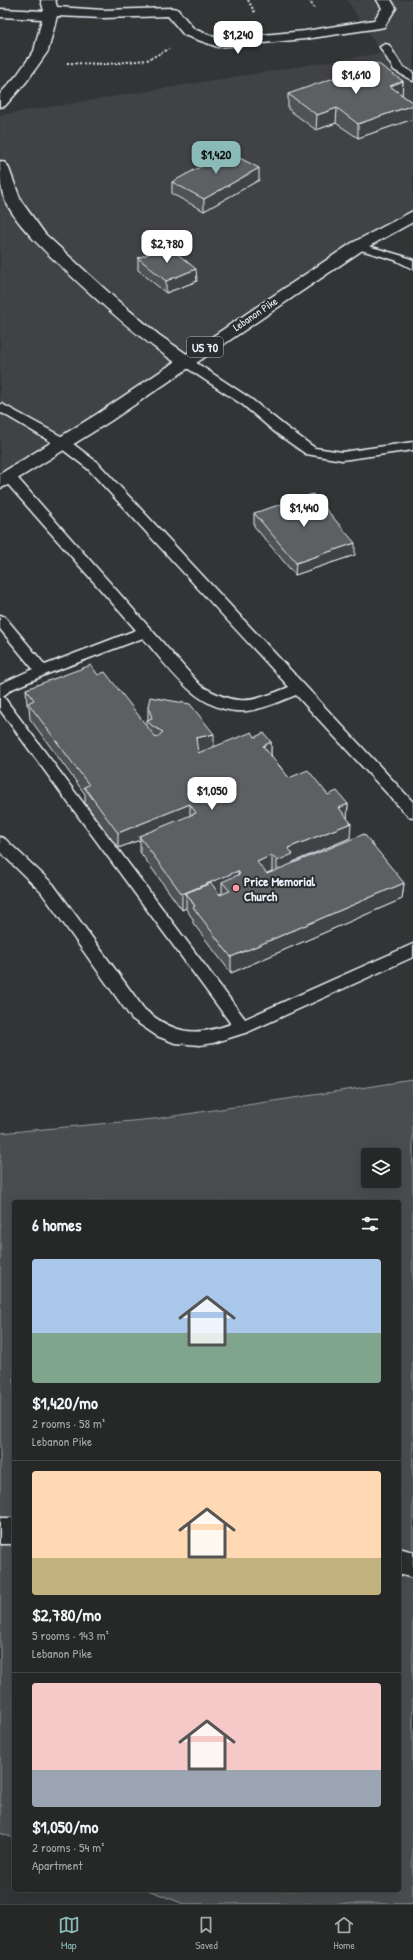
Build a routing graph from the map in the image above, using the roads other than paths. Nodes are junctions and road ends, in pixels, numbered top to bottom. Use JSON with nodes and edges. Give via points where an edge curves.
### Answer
{"nodes":[{"id":1,"x":384,"y":0,"type":"edge"},
{"id":2,"x":169,"y":6,"type":"edge"},
{"id":3,"x":50,"y":9,"type":"edge"},
{"id":4,"x":0,"y":13,"type":"edge"},
{"id":5,"x":385,"y":47,"type":"dead end"},
{"id":6,"x":413,"y":78,"type":"edge"},
{"id":7,"x":0,"y":103,"type":"edge"},
{"id":8,"x":0,"y":166,"type":"edge"},
{"id":9,"x":413,"y":216,"type":"edge"},
{"id":10,"x":358,"y":246,"type":"junction"},
{"id":11,"x":413,"y":265,"type":"edge"},
{"id":12,"x":186,"y":361,"type":"junction"},
{"id":13,"x":1,"y":408,"type":"edge"},
{"id":14,"x":63,"y":443,"type":"junction"},
{"id":15,"x":413,"y":446,"type":"edge"},
{"id":16,"x":5,"y":479,"type":"edge"},
{"id":17,"x":0,"y":620,"type":"edge"},
{"id":18,"x":145,"y":632,"type":"junction"},
{"id":19,"x":42,"y":671,"type":"junction"},
{"id":20,"x":299,"y":688,"type":"junction"},
{"id":21,"x":0,"y":692,"type":"edge"},
{"id":22,"x":0,"y":700,"type":"edge"},
{"id":23,"x":413,"y":812,"type":"edge"},
{"id":24,"x":0,"y":843,"type":"edge"},
{"id":25,"x":413,"y":950,"type":"edge"},
{"id":26,"x":242,"y":1027,"type":"junction"},
{"id":27,"x":0,"y":1531,"type":"edge"},
{"id":28,"x":12,"y":1531,"type":"edge"},
{"id":29,"x":401,"y":1562,"type":"edge"},
{"id":30,"x":413,"y":1566,"type":"edge"}],
"edges":[{"from":1,"to":2,"type":"street","via":[[389,8],[379,24],[306,35],[218,43],[189,32]]},
{"from":2,"to":3,"type":"street","via":[[103,14]]},
{"from":3,"to":4,"type":"street"},
{"from":3,"to":7,"type":"street","via":[[41,52]]},
{"from":5,"to":6,"type":"lane","via":[[398,68]]},
{"from":8,"to":12,"type":"street","via":[[13,202],[39,237],[147,334]]},
{"from":9,"to":10,"type":"street","name":"Lebanon Pike","number":"US 70"},
{"from":10,"to":11,"type":"lane","via":[[399,258]]},
{"from":10,"to":12,"type":"street","name":"Lebanon Pike","number":"US 70"},
{"from":12,"to":14,"type":"street","name":"Lebanon Pike","number":"US 70"},
{"from":12,"to":15,"type":"lane","via":[[247,402],[312,451],[342,456]]},
{"from":13,"to":14,"type":"lane"},
{"from":14,"to":16,"type":"street","name":"Lebanon Pike","number":"US 70"},
{"from":14,"to":20,"type":"lane","via":[[93,466]]},
{"from":16,"to":18,"type":"lane"},
{"from":17,"to":19,"type":"lane"},
{"from":18,"to":19,"type":"lane"},
{"from":18,"to":20,"type":"lane","via":[[195,688],[212,700],[232,705],[261,704]]},
{"from":19,"to":21,"type":"lane","via":[[7,686]]},
{"from":20,"to":23,"type":"lane"},
{"from":22,"to":26,"type":"lane"},
{"from":24,"to":26,"type":"lane","via":[[47,888],[138,1014],[153,1028],[188,1039],[225,1033]]},
{"from":25,"to":26,"type":"lane"},
{"from":27,"to":28,"type":"street"},
{"from":29,"to":30,"type":"street"}]}
